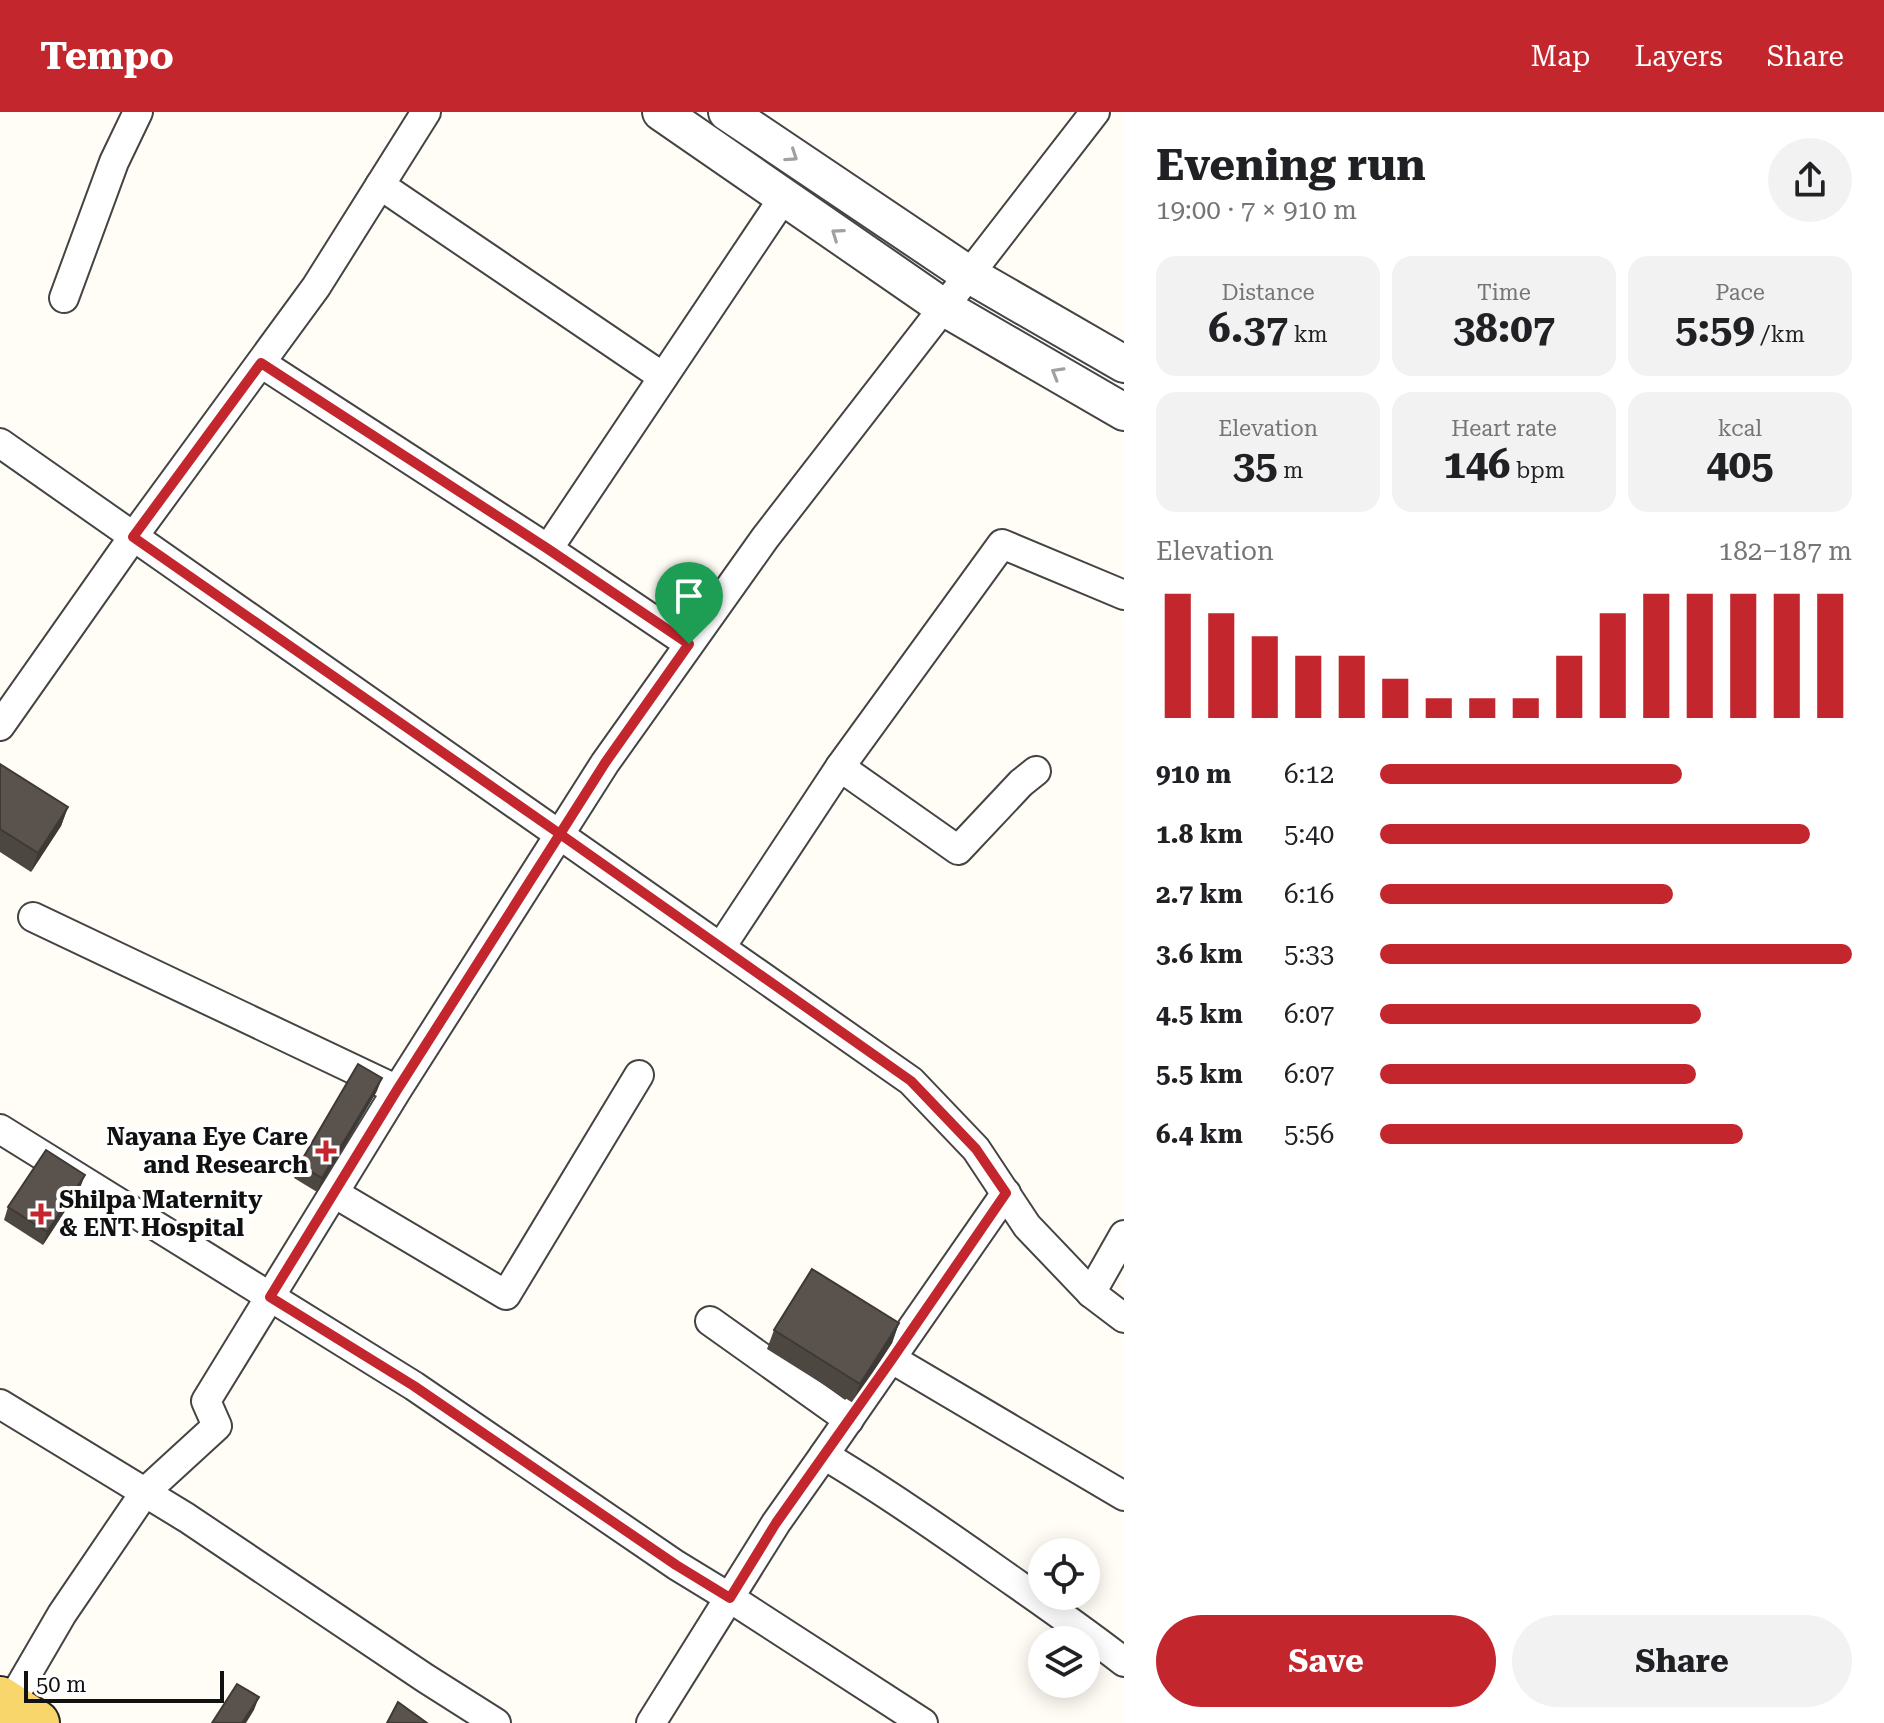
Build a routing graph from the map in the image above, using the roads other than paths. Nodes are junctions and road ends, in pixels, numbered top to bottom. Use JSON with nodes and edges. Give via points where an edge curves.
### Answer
{"nodes":[{"id":1,"x":138,"y":112,"type":"edge"},
{"id":2,"x":426,"y":112,"type":"edge"},
{"id":3,"x":661,"y":112,"type":"edge"},
{"id":4,"x":727,"y":112,"type":"edge"},
{"id":5,"x":1095,"y":112,"type":"edge"},
{"id":6,"x":380,"y":185,"type":"junction"},
{"id":7,"x":784,"y":197,"type":"junction"},
{"id":8,"x":968,"y":274,"type":"junction"},
{"id":9,"x":64,"y":298,"type":"dead end"},
{"id":10,"x":943,"y":307,"type":"junction"},
{"id":11,"x":261,"y":363,"type":"junction"},
{"id":12,"x":1124,"y":364,"type":"edge"},
{"id":13,"x":663,"y":377,"type":"junction"},
{"id":14,"x":1124,"y":412,"type":"edge"},
{"id":15,"x":0,"y":443,"type":"edge"},
{"id":16,"x":133,"y":537,"type":"junction"},
{"id":17,"x":548,"y":549,"type":"junction"},
{"id":18,"x":1124,"y":595,"type":"edge"},
{"id":19,"x":689,"y":644,"type":"junction"},
{"id":20,"x":0,"y":726,"type":"edge"},
{"id":21,"x":840,"y":767,"type":"junction"},
{"id":22,"x":1036,"y":771,"type":"dead end"},
{"id":23,"x":560,"y":834,"type":"junction"},
{"id":24,"x":33,"y":917,"type":"dead end"},
{"id":25,"x":721,"y":947,"type":"junction"},
{"id":26,"x":639,"y":1075,"type":"dead end"},
{"id":27,"x":397,"y":1090,"type":"junction"},
{"id":28,"x":0,"y":1129,"type":"edge"},
{"id":29,"x":334,"y":1193,"type":"junction"},
{"id":30,"x":1006,"y":1193,"type":"junction"},
{"id":31,"x":1124,"y":1235,"type":"edge"},
{"id":32,"x":1091,"y":1293,"type":"junction"},
{"id":33,"x":270,"y":1297,"type":"junction"},
{"id":34,"x":1124,"y":1318,"type":"edge"},
{"id":35,"x":710,"y":1321,"type":"dead end"},
{"id":36,"x":892,"y":1359,"type":"junction"},
{"id":37,"x":0,"y":1404,"type":"edge"},
{"id":38,"x":849,"y":1420,"type":"junction"},
{"id":39,"x":824,"y":1455,"type":"junction"},
{"id":40,"x":145,"y":1492,"type":"junction"},
{"id":41,"x":1124,"y":1496,"type":"edge"},
{"id":42,"x":730,"y":1598,"type":"junction"},
{"id":43,"x":1124,"y":1662,"type":"edge"},
{"id":44,"x":15,"y":1709,"type":"edge"},
{"id":45,"x":491,"y":1722,"type":"edge"},
{"id":46,"x":651,"y":1723,"type":"edge"},
{"id":47,"x":923,"y":1723,"type":"edge"}],
"edges":[{"from":1,"to":9,"type":"street"},
{"from":2,"to":6,"type":"street"},
{"from":3,"to":7,"type":"street"},
{"from":4,"to":8,"type":"street","one_way":true},
{"from":5,"to":8,"type":"street"},
{"from":6,"to":11,"type":"street"},
{"from":6,"to":13,"type":"street"},
{"from":10,"to":7,"type":"street","one_way":true},
{"from":7,"to":13,"type":"street"},
{"from":8,"to":10,"type":"street"},
{"from":8,"to":12,"type":"street"},
{"from":14,"to":10,"type":"street","one_way":true},
{"from":10,"to":19,"type":"street"},
{"from":11,"to":16,"type":"street"},
{"from":11,"to":17,"type":"street"},
{"from":13,"to":17,"type":"street"},
{"from":15,"to":16,"type":"street"},
{"from":16,"to":20,"type":"street"},
{"from":16,"to":23,"type":"street"},
{"from":17,"to":19,"type":"street"},
{"from":18,"to":21,"type":"street","via":[[1002,544]]},
{"from":19,"to":23,"type":"street"},
{"from":21,"to":22,"type":"street","via":[[958,850]]},
{"from":21,"to":25,"type":"street"},
{"from":23,"to":25,"type":"street"},
{"from":23,"to":27,"type":"street"},
{"from":24,"to":27,"type":"street"},
{"from":25,"to":30,"type":"street","via":[[911,1081],[976,1149]]},
{"from":26,"to":29,"type":"street","via":[[506,1295]]},
{"from":27,"to":29,"type":"street"},
{"from":28,"to":33,"type":"street"},
{"from":29,"to":33,"type":"street"},
{"from":30,"to":32,"type":"street","via":[[1027,1226]]},
{"from":30,"to":36,"type":"street"},
{"from":31,"to":32,"type":"street"},
{"from":32,"to":34,"type":"street"},
{"from":33,"to":40,"type":"street","via":[[206,1401],[217,1426]]},
{"from":33,"to":42,"type":"street","via":[[414,1386]]},
{"from":35,"to":38,"type":"street"},
{"from":36,"to":38,"type":"street"},
{"from":36,"to":41,"type":"street"},
{"from":37,"to":40,"type":"street"},
{"from":38,"to":39,"type":"street"},
{"from":39,"to":42,"type":"street"},
{"from":39,"to":43,"type":"street","via":[[965,1547]]},
{"from":40,"to":44,"type":"street","via":[[62,1614]]},
{"from":40,"to":45,"type":"street"},
{"from":42,"to":46,"type":"street"},
{"from":42,"to":47,"type":"street"}]}
